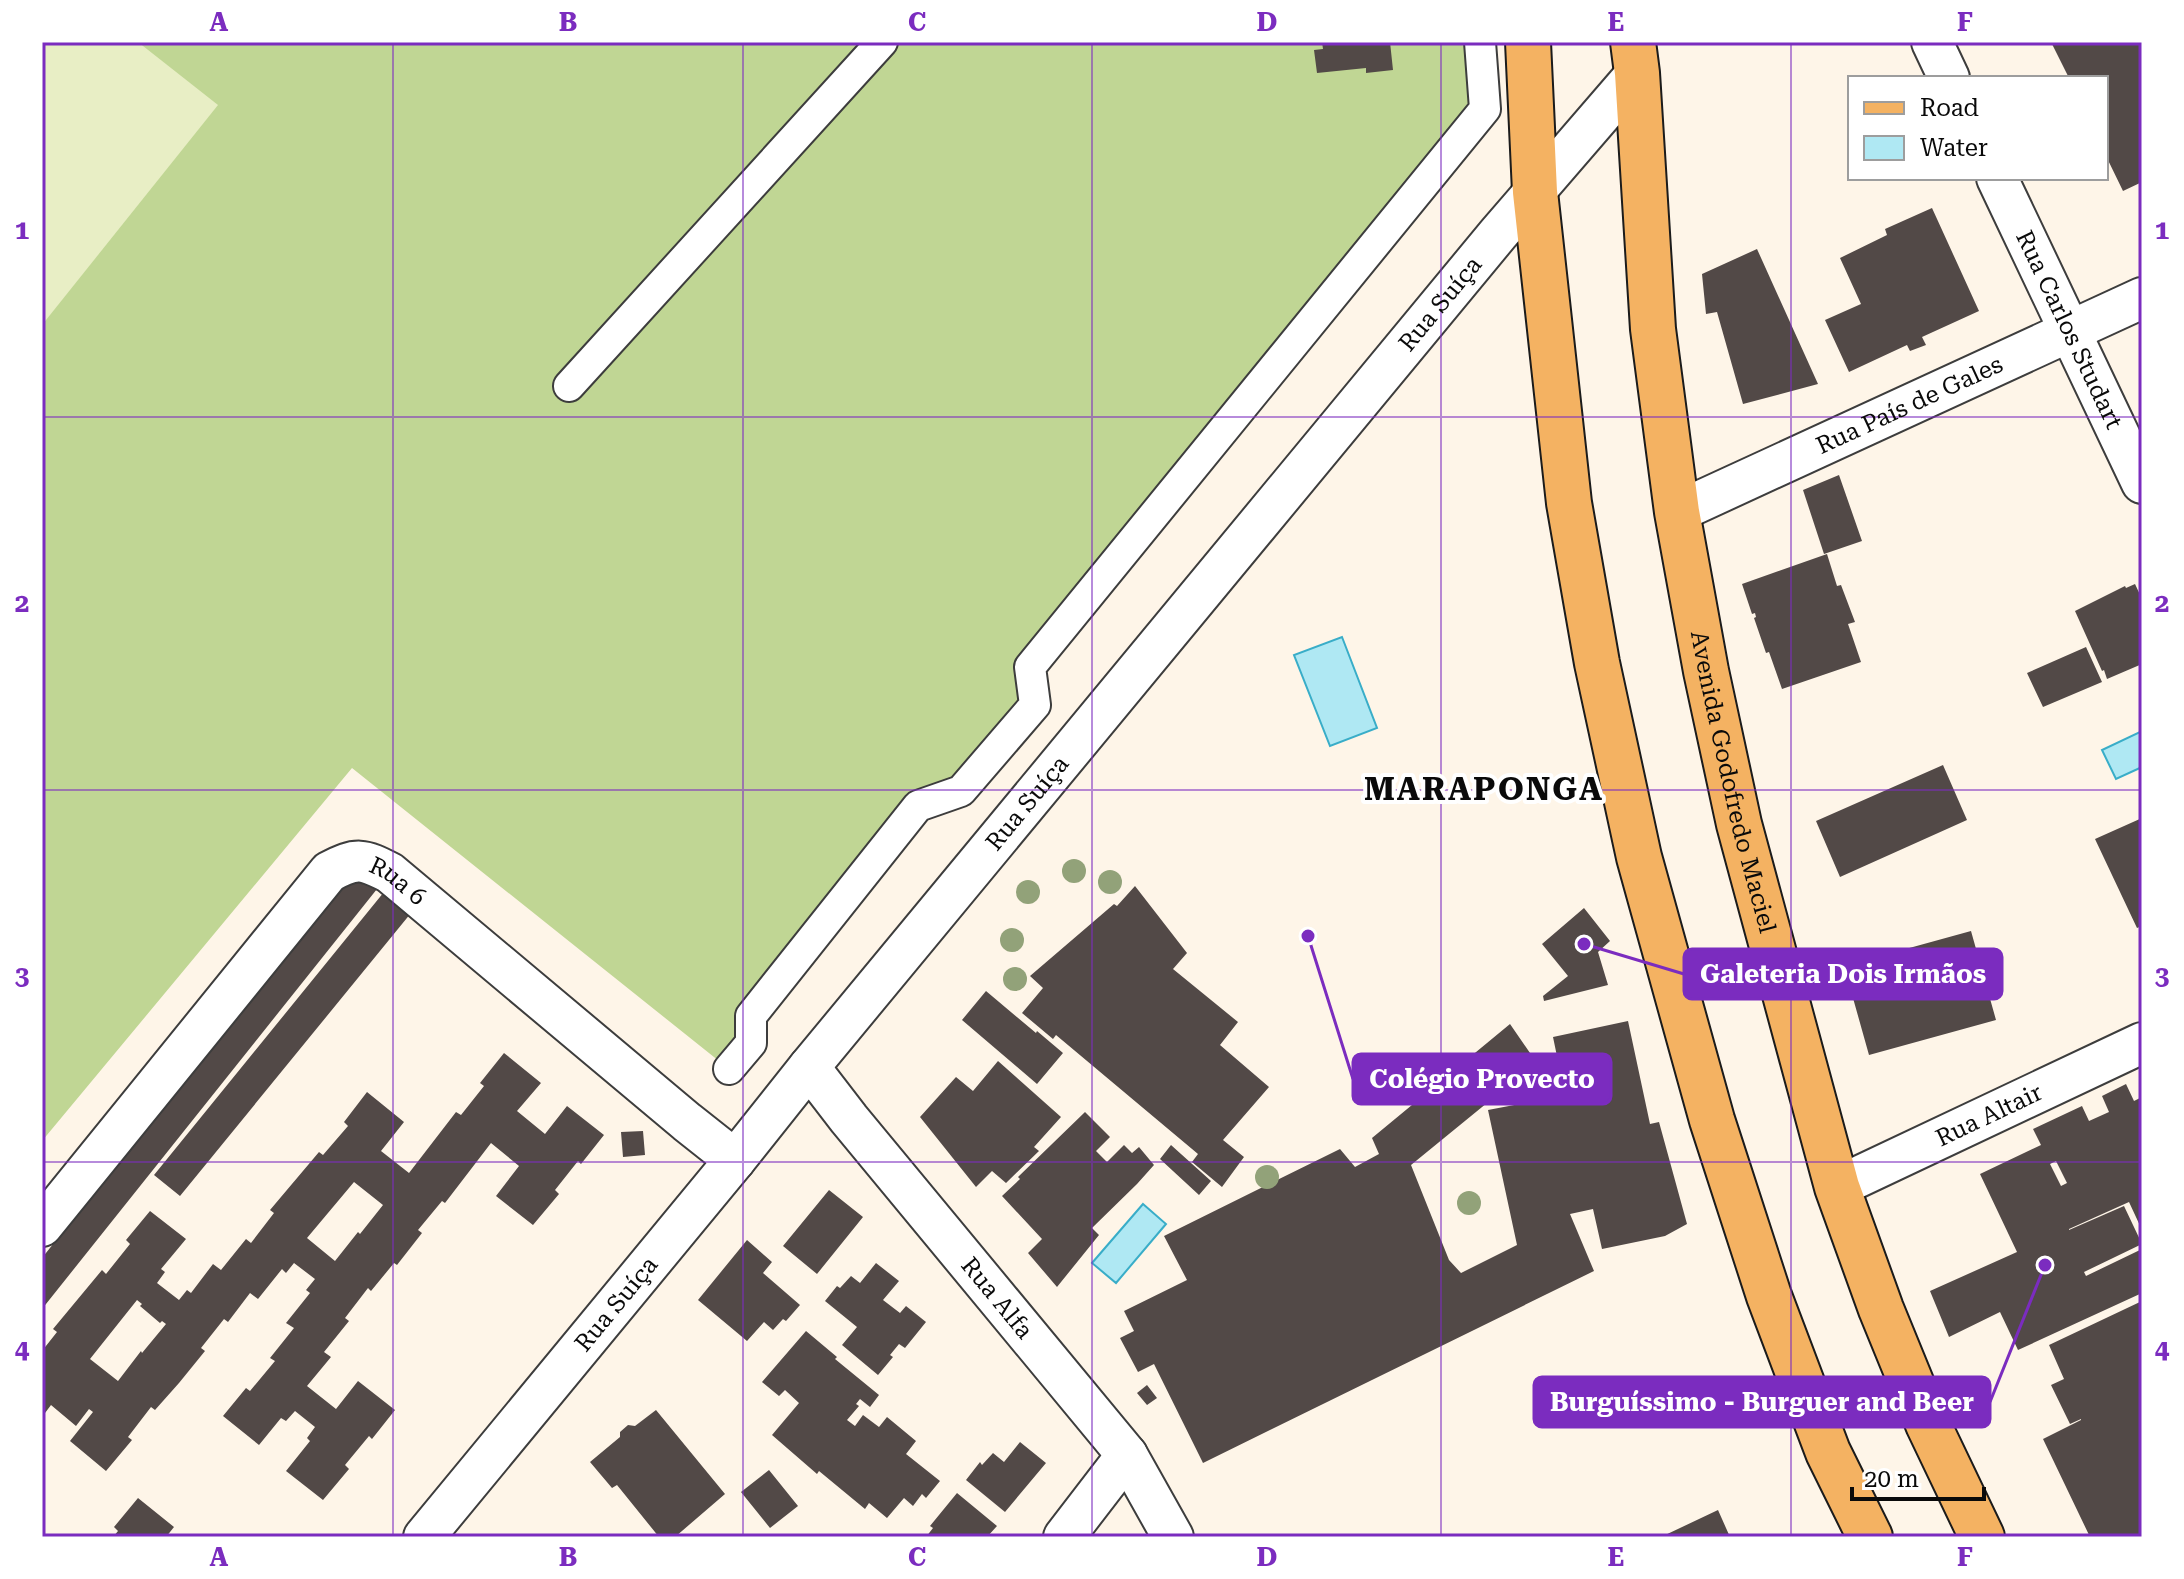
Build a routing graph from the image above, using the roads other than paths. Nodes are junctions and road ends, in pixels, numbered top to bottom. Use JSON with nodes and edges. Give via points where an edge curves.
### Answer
{"nodes":[{"id":1,"x":882,"y":42,"type":"edge"},
{"id":2,"x":1480,"y":42,"type":"edge"},
{"id":3,"x":1528,"y":42,"type":"edge"},
{"id":4,"x":1932,"y":42,"type":"edge"},
{"id":5,"x":1635,"y":57,"type":"edge"},
{"id":6,"x":1948,"y":76,"type":"edge"},
{"id":7,"x":1998,"y":180,"type":"edge"},
{"id":8,"x":1535,"y":192,"type":"junction"},
{"id":9,"x":2142,"y":298,"type":"edge"},
{"id":10,"x":2068,"y":332,"type":"junction"},
{"id":11,"x":569,"y":386,"type":"dead end"},
{"id":12,"x":2142,"y":483,"type":"edge"},
{"id":13,"x":1677,"y":512,"type":"junction"},
{"id":14,"x":2142,"y":1043,"type":"edge"},
{"id":15,"x":809,"y":1067,"type":"junction"},
{"id":16,"x":729,"y":1069,"type":"dead end"},
{"id":17,"x":735,"y":1160,"type":"junction"},
{"id":18,"x":1837,"y":1187,"type":"junction"},
{"id":19,"x":42,"y":1226,"type":"edge"},
{"id":20,"x":1127,"y":1455,"type":"junction"},
{"id":21,"x":424,"y":1537,"type":"edge"},
{"id":22,"x":1064,"y":1537,"type":"edge"},
{"id":23,"x":1173,"y":1537,"type":"edge"},
{"id":24,"x":1870,"y":1537,"type":"edge"},
{"id":25,"x":1982,"y":1537,"type":"edge"}],
"edges":[{"from":1,"to":11,"type":"street"},
{"from":2,"to":16,"type":"street","via":[[1485,109],[1030,667],[1035,705],[961,791],[918,806],[751,1016],[751,1043]]},
{"from":3,"to":8,"type":"main road"},
{"from":4,"to":6,"type":"street"},
{"from":5,"to":8,"type":"street","name":"Rua Suíça"},
{"from":5,"to":13,"type":"main road","name":"Avenida Godofredo Maciel","via":[[1653,329]]},
{"from":7,"to":10,"type":"street","name":"Rua Carlos Studart"},
{"from":8,"to":15,"type":"street","name":"Rua Suíça"},
{"from":8,"to":24,"type":"main road","via":[[1569,503],[1639,857],[1712,1120],[1769,1296],[1828,1452]]},
{"from":9,"to":10,"type":"street","name":"Rua País de Gales"},
{"from":10,"to":12,"type":"street","name":"Rua Carlos Studart"},
{"from":10,"to":13,"type":"street","name":"Rua País de Gales"},
{"from":13,"to":18,"type":"main road","name":"Avenida Godofredo Maciel","via":[[1739,824]]},
{"from":14,"to":18,"type":"street","name":"Rua Altair"},
{"from":15,"to":17,"type":"street","name":"Rua Suíça"},
{"from":15,"to":20,"type":"street","name":"Rua Alfa"},
{"from":17,"to":19,"type":"street","name":"Rua 6","via":[[390,873],[367,861],[345,863],[329,872]]},
{"from":17,"to":21,"type":"street","name":"Rua Suíça"},
{"from":18,"to":25,"type":"main road","name":"Avenida Godofredo Maciel","via":[[1928,1424]]},
{"from":20,"to":22,"type":"street"},
{"from":20,"to":23,"type":"street","name":"Rua Alfa"}]}
